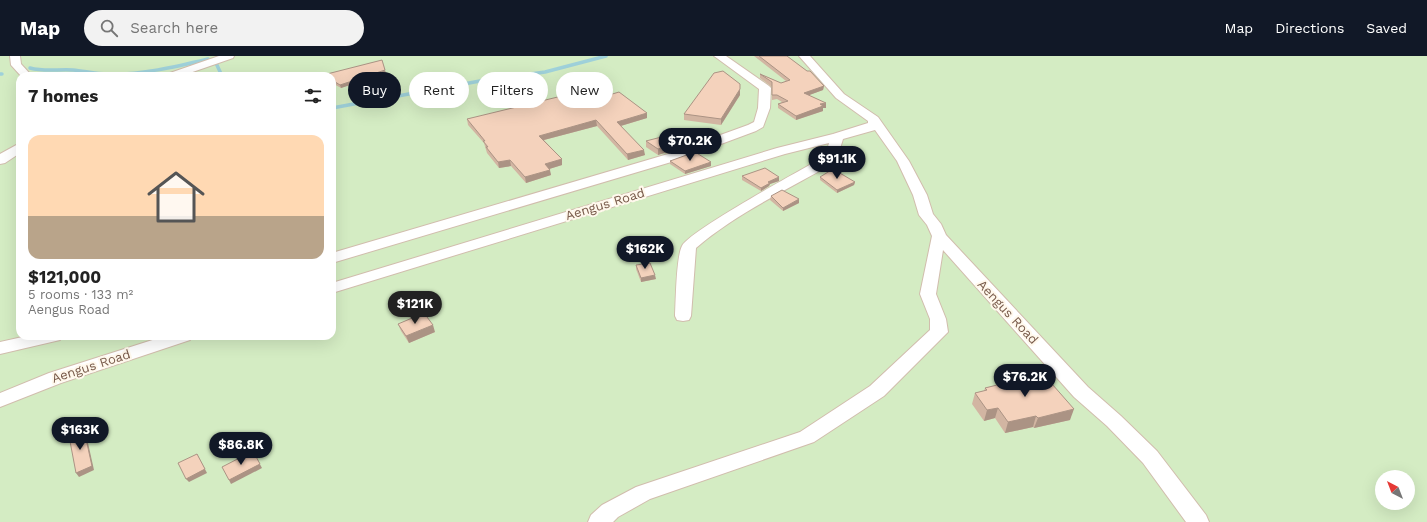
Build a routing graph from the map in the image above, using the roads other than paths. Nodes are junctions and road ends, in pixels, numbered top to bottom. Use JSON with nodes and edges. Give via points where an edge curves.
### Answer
{"nodes":[{"id":1,"x":15,"y":56,"type":"edge"},
{"id":2,"x":229,"y":56,"type":"edge"},
{"id":3,"x":719,"y":56,"type":"edge"},
{"id":4,"x":804,"y":56,"type":"edge"},
{"id":5,"x":23,"y":72,"type":"edge"},
{"id":6,"x":182,"y":72,"type":"edge"},
{"id":7,"x":874,"y":120,"type":"junction"},
{"id":8,"x":838,"y":137,"type":"junction"},
{"id":9,"x":16,"y":150,"type":"edge"},
{"id":10,"x":0,"y":160,"type":"edge"},
{"id":11,"x":939,"y":236,"type":"junction"},
{"id":12,"x":336,"y":257,"type":"edge"},
{"id":13,"x":336,"y":287,"type":"edge"},
{"id":14,"x":684,"y":316,"type":"dead end"},
{"id":15,"x":36,"y":340,"type":"edge"},
{"id":16,"x":172,"y":340,"type":"edge"},
{"id":17,"x":0,"y":348,"type":"edge"},
{"id":18,"x":0,"y":400,"type":"edge"},
{"id":19,"x":599,"y":522,"type":"edge"},
{"id":20,"x":1198,"y":522,"type":"edge"}],
"edges":[{"from":1,"to":5,"type":"street","via":[[16,65]]},
{"from":2,"to":6,"type":"street"},
{"from":3,"to":12,"type":"street","via":[[765,88],[764,108],[759,124],[752,128],[673,157]]},
{"from":4,"to":7,"type":"street","name":"Aengus Road","via":[[840,96]]},
{"from":7,"to":8,"type":"street","name":"Aengus Road","via":[[871,127]]},
{"from":7,"to":11,"type":"street","name":"Aengus Road","via":[[903,161],[920,195],[926,215],[934,224]]},
{"from":8,"to":13,"type":"street","name":"Aengus Road","via":[[774,153]]},
{"from":8,"to":14,"type":"street","via":[[832,155],[827,161],[747,207],[689,246]]},
{"from":9,"to":10,"type":"street"},
{"from":11,"to":19,"type":"street","via":[[928,294],[938,319],[939,332],[877,391],[807,437],[643,493],[610,511]]},
{"from":11,"to":20,"type":"street","name":"Aengus Road","via":[[1081,392],[1150,457]]},
{"from":15,"to":17,"type":"street"},
{"from":16,"to":18,"type":"street","name":"Aengus Road","via":[[55,378]]}]}
